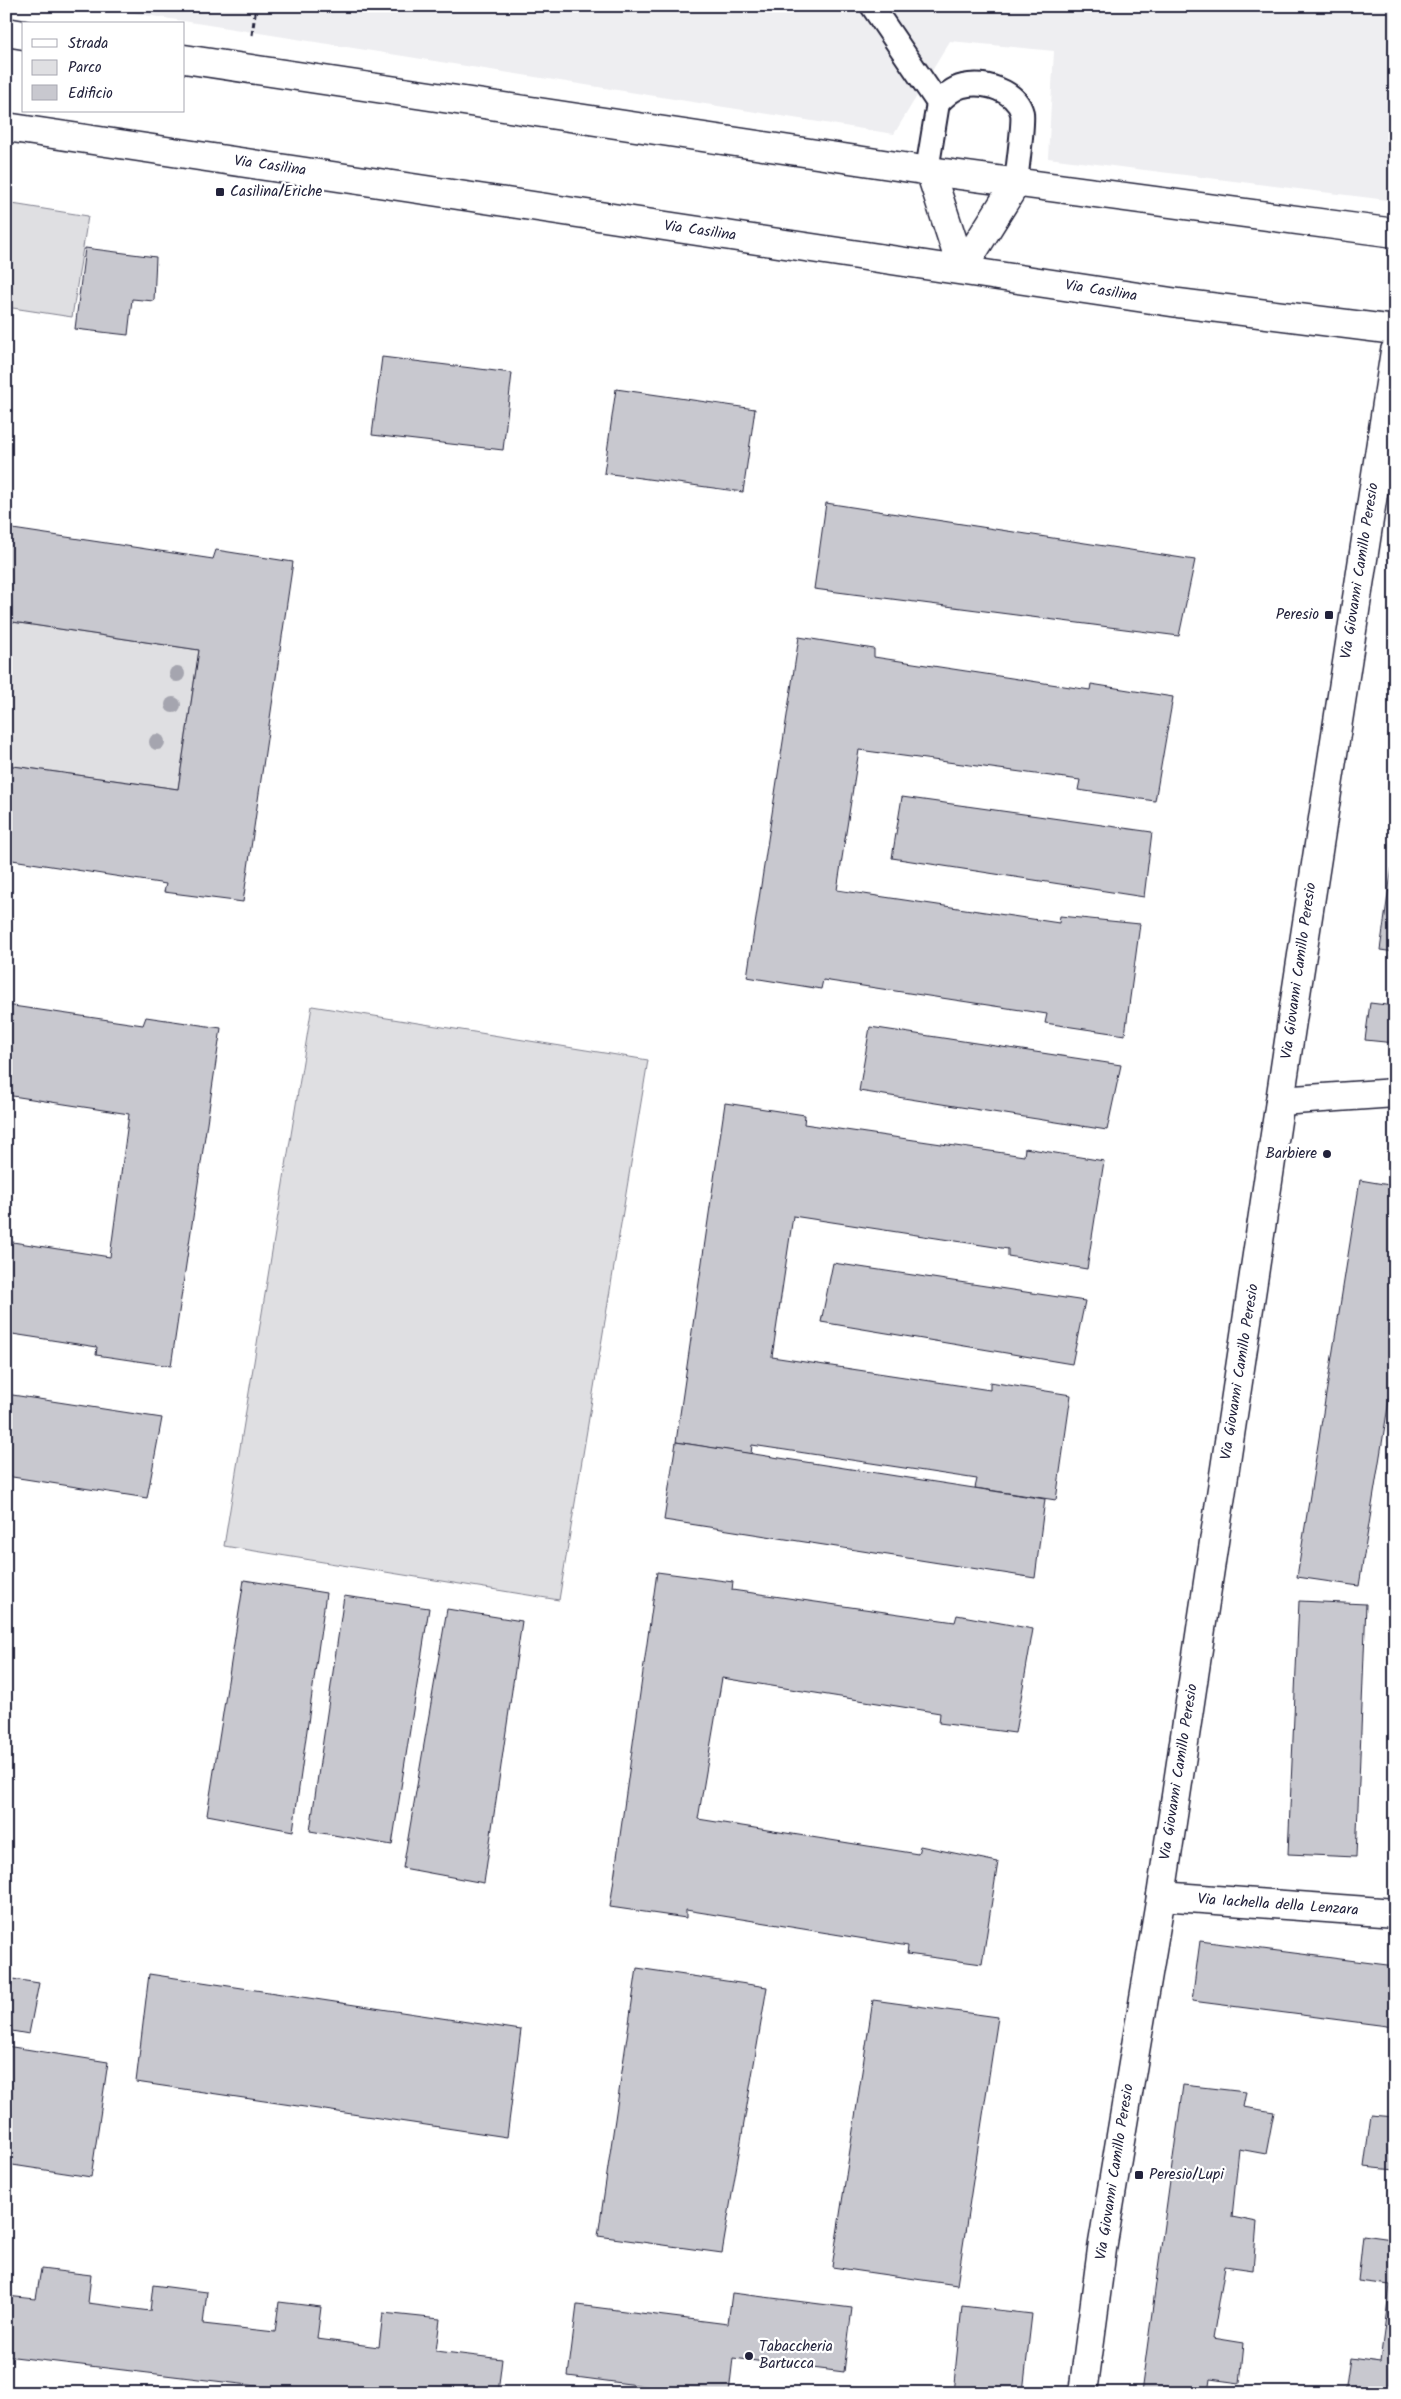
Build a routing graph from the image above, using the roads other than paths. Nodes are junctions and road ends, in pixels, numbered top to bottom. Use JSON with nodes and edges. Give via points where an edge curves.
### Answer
{"nodes":[{"id":1,"x":872,"y":6,"type":"edge"},
{"id":2,"x":6,"y":32,"type":"edge"},
{"id":3,"x":22,"y":35,"type":"edge"},
{"id":4,"x":185,"y":59,"type":"edge"},
{"id":5,"x":938,"y":104,"type":"junction"},
{"id":6,"x":6,"y":127,"type":"edge"},
{"id":7,"x":930,"y":171,"type":"junction"},
{"id":8,"x":1016,"y":183,"type":"junction"},
{"id":9,"x":1395,"y":233,"type":"edge"},
{"id":10,"x":962,"y":269,"type":"junction"},
{"id":11,"x":1395,"y":330,"type":"edge"},
{"id":12,"x":1395,"y":351,"type":"edge"},
{"id":13,"x":1395,"y":1093,"type":"edge"},
{"id":14,"x":1280,"y":1101,"type":"junction"},
{"id":15,"x":1161,"y":1896,"type":"junction"},
{"id":16,"x":1395,"y":1913,"type":"edge"},
{"id":17,"x":1083,"y":2393,"type":"edge"}],
"edges":[{"from":1,"to":5,"type":"lane"},
{"from":2,"to":3,"type":"street"},
{"from":4,"to":7,"type":"street"},
{"from":5,"to":7,"type":"lane","via":[[929,158]]},
{"from":5,"to":8,"type":"lane","via":[[947,94],[963,86],[982,85],[1000,89],[1010,97],[1022,114]]},
{"from":6,"to":10,"type":"street","name":"Via Casilina"},
{"from":7,"to":8,"type":"street"},
{"from":7,"to":10,"type":"street"},
{"from":8,"to":9,"type":"street"},
{"from":8,"to":10,"type":"street"},
{"from":10,"to":11,"type":"street","name":"Via Casilina","via":[[1239,311]]},
{"from":12,"to":14,"type":"street","name":"Via Giovanni Camillo Peresio"},
{"from":13,"to":14,"type":"street"},
{"from":14,"to":15,"type":"street","name":"Via Giovanni Camillo Peresio"},
{"from":15,"to":16,"type":"street","name":"Via Iachella della Lenzara"},
{"from":15,"to":17,"type":"street","name":"Via Giovanni Camillo Peresio","via":[[1102,2248]]}]}
